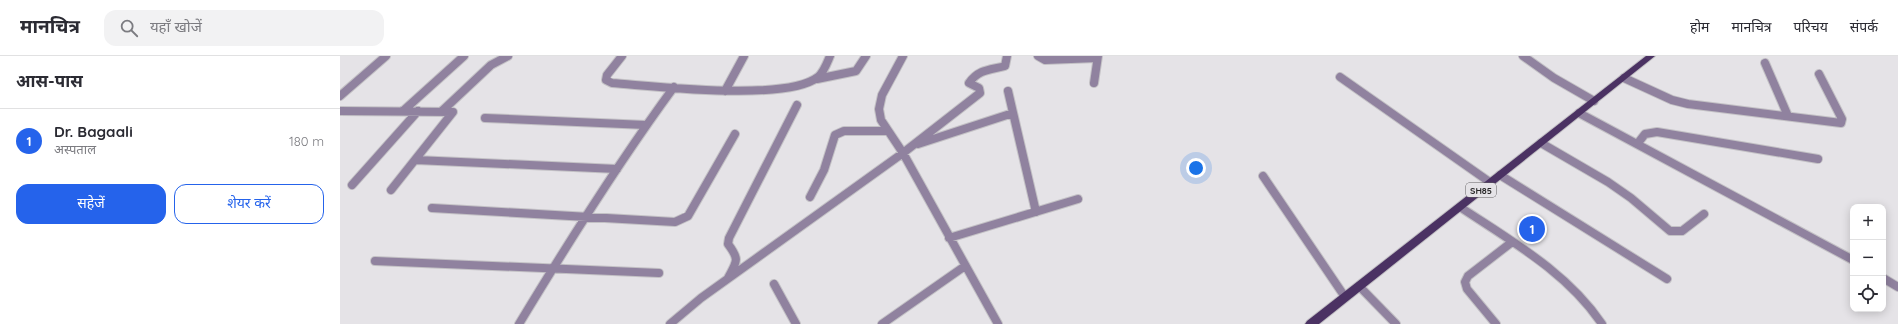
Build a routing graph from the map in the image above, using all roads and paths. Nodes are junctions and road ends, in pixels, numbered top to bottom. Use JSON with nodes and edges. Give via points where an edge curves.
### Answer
{"nodes":[{"id":1,"x":386,"y":56,"type":"edge"},
{"id":2,"x":464,"y":56,"type":"edge"},
{"id":3,"x":508,"y":56,"type":"edge"},
{"id":4,"x":622,"y":56,"type":"edge"},
{"id":5,"x":744,"y":56,"type":"edge"},
{"id":6,"x":830,"y":56,"type":"edge"},
{"id":7,"x":866,"y":56,"type":"edge"},
{"id":8,"x":903,"y":56,"type":"edge"},
{"id":9,"x":1007,"y":56,"type":"edge"},
{"id":10,"x":1038,"y":56,"type":"edge"},
{"id":11,"x":1523,"y":56,"type":"edge"},
{"id":12,"x":1651,"y":56,"type":"edge"},
{"id":13,"x":1097,"y":57,"type":"edge"},
{"id":14,"x":1765,"y":63,"type":"dead end"},
{"id":15,"x":1819,"y":74,"type":"dead end"},
{"id":16,"x":1340,"y":77,"type":"dead end"},
{"id":17,"x":1624,"y":78,"type":"junction"},
{"id":18,"x":817,"y":79,"type":"junction"},
{"id":19,"x":1094,"y":84,"type":"dead end"},
{"id":20,"x":674,"y":87,"type":"junction"},
{"id":21,"x":725,"y":90,"type":"junction"},
{"id":22,"x":1008,"y":91,"type":"dead end"},
{"id":23,"x":340,"y":96,"type":"edge"},
{"id":24,"x":1594,"y":101,"type":"junction"},
{"id":25,"x":797,"y":105,"type":"dead end"},
{"id":26,"x":442,"y":110,"type":"junction"},
{"id":27,"x":340,"y":111,"type":"edge"},
{"id":28,"x":403,"y":111,"type":"junction"},
{"id":29,"x":418,"y":111,"type":"junction"},
{"id":30,"x":1013,"y":113,"type":"junction"},
{"id":31,"x":1579,"y":113,"type":"junction"},
{"id":32,"x":1788,"y":116,"type":"junction"},
{"id":33,"x":485,"y":118,"type":"dead end"},
{"id":34,"x":646,"y":125,"type":"junction"},
{"id":35,"x":887,"y":131,"type":"junction"},
{"id":36,"x":735,"y":134,"type":"dead end"},
{"id":37,"x":1541,"y":143,"type":"junction"},
{"id":38,"x":1638,"y":143,"type":"junction"},
{"id":39,"x":911,"y":146,"type":"junction"},
{"id":40,"x":903,"y":153,"type":"junction"},
{"id":41,"x":1818,"y":159,"type":"dead end"},
{"id":42,"x":416,"y":160,"type":"junction"},
{"id":43,"x":617,"y":169,"type":"junction"},
{"id":44,"x":1500,"y":175,"type":"junction"},
{"id":45,"x":1264,"y":176,"type":"dead end"},
{"id":46,"x":1490,"y":183,"type":"junction"},
{"id":47,"x":352,"y":185,"type":"dead end"},
{"id":48,"x":391,"y":190,"type":"dead end"},
{"id":49,"x":810,"y":197,"type":"dead end"},
{"id":50,"x":1078,"y":199,"type":"dead end"},
{"id":51,"x":1460,"y":207,"type":"junction"},
{"id":52,"x":432,"y":208,"type":"dead end"},
{"id":53,"x":1036,"y":212,"type":"junction"},
{"id":54,"x":1704,"y":214,"type":"dead end"},
{"id":55,"x":585,"y":216,"type":"junction"},
{"id":56,"x":949,"y":238,"type":"junction"},
{"id":57,"x":1512,"y":242,"type":"junction"},
{"id":58,"x":1850,"y":258,"type":"edge"},
{"id":59,"x":375,"y":262,"type":"dead end"},
{"id":60,"x":965,"y":266,"type":"junction"},
{"id":61,"x":553,"y":268,"type":"junction"},
{"id":62,"x":659,"y":273,"type":"dead end"},
{"id":63,"x":1667,"y":279,"type":"dead end"},
{"id":64,"x":727,"y":280,"type":"junction"},
{"id":65,"x":1886,"y":280,"type":"edge"},
{"id":66,"x":774,"y":284,"type":"dead end"},
{"id":67,"x":1359,"y":286,"type":"junction"},
{"id":68,"x":1898,"y":287,"type":"edge"},
{"id":69,"x":1345,"y":297,"type":"junction"},
{"id":70,"x":519,"y":324,"type":"edge"},
{"id":71,"x":670,"y":324,"type":"edge"},
{"id":72,"x":796,"y":324,"type":"edge"},
{"id":73,"x":882,"y":324,"type":"edge"},
{"id":74,"x":998,"y":324,"type":"edge"},
{"id":75,"x":1311,"y":324,"type":"edge"},
{"id":76,"x":1396,"y":324,"type":"edge"},
{"id":77,"x":1496,"y":324,"type":"edge"},
{"id":78,"x":1602,"y":324,"type":"edge"}],
"edges":[{"from":1,"to":23,"type":"street"},
{"from":2,"to":28,"type":"street"},
{"from":3,"to":26,"type":"street","via":[[491,65]]},
{"from":4,"to":20,"type":"street","via":[[607,74],[606,80],[612,83]]},
{"from":5,"to":21,"type":"street"},
{"from":6,"to":18,"type":"street"},
{"from":7,"to":18,"type":"street","via":[[856,71]]},
{"from":8,"to":35,"type":"street","via":[[888,81],[880,109],[881,120]]},
{"from":9,"to":39,"type":"street","via":[[1005,66],[974,74],[969,83],[979,88],[980,93]]},
{"from":10,"to":13,"type":"street","via":[[1045,60]]},
{"from":11,"to":24,"type":"street"},
{"from":12,"to":17,"type":"main road","number":"SH85"},
{"from":13,"to":19,"type":"street"},
{"from":14,"to":32,"type":"street"},
{"from":15,"to":32,"type":"street","via":[[1842,121],[1837,123]]},
{"from":16,"to":46,"type":"street"},
{"from":17,"to":24,"type":"main road","number":"SH85"},
{"from":17,"to":32,"type":"street","via":[[1672,100],[1688,104]]},
{"from":18,"to":21,"type":"street","via":[[758,91]]},
{"from":20,"to":21,"type":"street"},
{"from":20,"to":34,"type":"street"},
{"from":22,"to":30,"type":"street"},
{"from":24,"to":31,"type":"main road","number":"SH85"},
{"from":25,"to":64,"type":"street","via":[[729,238],[728,244],[737,256],[737,262]]},
{"from":26,"to":29,"type":"street"},
{"from":26,"to":42,"type":"street","via":[[449,110],[453,114]]},
{"from":27,"to":28,"type":"street"},
{"from":28,"to":29,"type":"street"},
{"from":29,"to":47,"type":"street"},
{"from":30,"to":39,"type":"street"},
{"from":30,"to":53,"type":"street"},
{"from":31,"to":37,"type":"main road","number":"SH85"},
{"from":31,"to":38,"type":"street"},
{"from":33,"to":34,"type":"street"},
{"from":34,"to":43,"type":"street"},
{"from":35,"to":40,"type":"street"},
{"from":35,"to":49,"type":"street","via":[[844,131],[835,135],[824,170]]},
{"from":36,"to":55,"type":"street","via":[[688,216],[682,220],[675,222]]},
{"from":37,"to":44,"type":"main road","number":"SH85"},
{"from":37,"to":54,"type":"street","via":[[1608,182],[1670,231],[1682,231]]},
{"from":38,"to":41,"type":"street","via":[[1645,134],[1657,132]]},
{"from":38,"to":58,"type":"street"},
{"from":39,"to":40,"type":"street"},
{"from":40,"to":56,"type":"street"},
{"from":40,"to":64,"type":"street"},
{"from":42,"to":43,"type":"street"},
{"from":42,"to":48,"type":"street"},
{"from":43,"to":55,"type":"street"},
{"from":44,"to":46,"type":"main road","number":"SH85"},
{"from":44,"to":63,"type":"street"},
{"from":45,"to":69,"type":"street"},
{"from":46,"to":51,"type":"main road","number":"SH85"},
{"from":50,"to":53,"type":"street"},
{"from":51,"to":57,"type":"street"},
{"from":51,"to":67,"type":"main road","number":"SH85"},
{"from":52,"to":55,"type":"street"},
{"from":53,"to":56,"type":"street"},
{"from":55,"to":61,"type":"street"},
{"from":56,"to":60,"type":"street"},
{"from":57,"to":77,"type":"street","via":[[1468,276],[1465,282],[1467,289]]},
{"from":57,"to":78,"type":"street","via":[[1576,292]]},
{"from":59,"to":61,"type":"street"},
{"from":60,"to":73,"type":"street"},
{"from":60,"to":74,"type":"street"},
{"from":61,"to":62,"type":"street"},
{"from":61,"to":70,"type":"street"},
{"from":64,"to":71,"type":"street"},
{"from":65,"to":68,"type":"street"},
{"from":66,"to":72,"type":"street"},
{"from":67,"to":69,"type":"main road","number":"SH85"},
{"from":67,"to":76,"type":"street"},
{"from":69,"to":75,"type":"main road","number":"SH85"}]}
